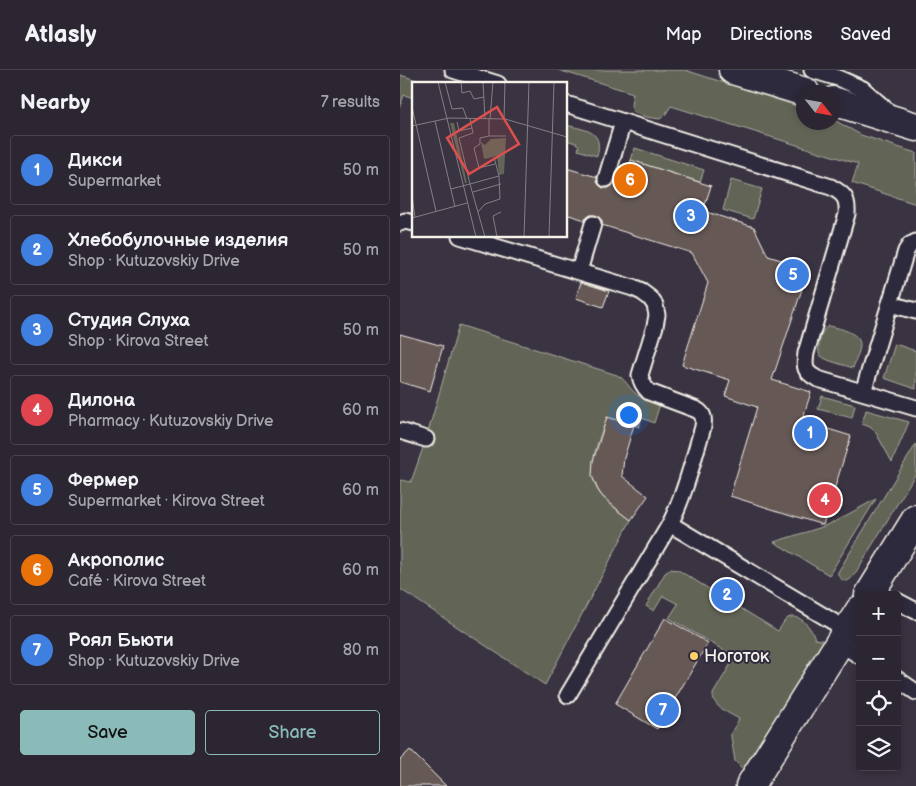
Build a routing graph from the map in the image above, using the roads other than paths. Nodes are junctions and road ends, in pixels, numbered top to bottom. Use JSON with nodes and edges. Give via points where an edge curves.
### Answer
{"nodes":[{"id":1,"x":453,"y":70,"type":"edge"},
{"id":2,"x":733,"y":70,"type":"edge"},
{"id":3,"x":812,"y":70,"type":"edge"},
{"id":4,"x":775,"y":75,"type":"edge"},
{"id":5,"x":492,"y":82,"type":"edge"},
{"id":6,"x":796,"y":87,"type":"edge"},
{"id":7,"x":841,"y":103,"type":"edge"},
{"id":8,"x":568,"y":105,"type":"edge"},
{"id":9,"x":623,"y":122,"type":"junction"},
{"id":10,"x":907,"y":124,"type":"edge"},
{"id":11,"x":606,"y":179,"type":"dead end"},
{"id":12,"x":593,"y":224,"type":"dead end"},
{"id":13,"x":467,"y":238,"type":"edge"},
{"id":14,"x":916,"y":242,"type":"edge"},
{"id":15,"x":579,"y":271,"type":"junction"},
{"id":16,"x":890,"y":304,"type":"junction"},
{"id":17,"x":916,"y":311,"type":"edge"},
{"id":18,"x":863,"y":392,"type":"junction"},
{"id":19,"x":916,"y":408,"type":"edge"},
{"id":20,"x":400,"y":431,"type":"edge"},
{"id":21,"x":426,"y":439,"type":"dead end"},
{"id":22,"x":916,"y":519,"type":"edge"},
{"id":23,"x":670,"y":524,"type":"junction"},
{"id":24,"x":876,"y":591,"type":"edge"},
{"id":25,"x":901,"y":603,"type":"edge"},
{"id":26,"x":916,"y":611,"type":"edge"},
{"id":27,"x":856,"y":614,"type":"edge"},
{"id":28,"x":856,"y":626,"type":"edge"},
{"id":29,"x":900,"y":681,"type":"edge"},
{"id":30,"x":916,"y":692,"type":"edge"},
{"id":31,"x":568,"y":695,"type":"dead end"},
{"id":32,"x":755,"y":784,"type":"edge"}],
"edges":[{"from":1,"to":5,"type":"lane"},
{"from":2,"to":4,"type":"street"},
{"from":3,"to":10,"type":"lane","via":[[863,89]]},
{"from":4,"to":6,"type":"street"},
{"from":7,"to":10,"type":"street"},
{"from":8,"to":9,"type":"lane"},
{"from":9,"to":11,"type":"lane"},
{"from":9,"to":18,"type":"lane","via":[[831,187],[845,197],[848,214],[804,361],[805,370],[811,375]]},
{"from":12,"to":15,"type":"lane"},
{"from":13,"to":15,"type":"lane"},
{"from":14,"to":16,"type":"lane","via":[[906,251]]},
{"from":15,"to":23,"type":"lane","via":[[633,288],[650,298],[657,315],[640,375],[644,388],[697,410],[703,417],[684,492]]},
{"from":16,"to":17,"type":"lane"},
{"from":16,"to":18,"type":"lane"},
{"from":18,"to":19,"type":"lane"},
{"from":20,"to":21,"type":"lane"},
{"from":22,"to":24,"type":"street"},
{"from":23,"to":27,"type":"lane"},
{"from":23,"to":31,"type":"lane"},
{"from":25,"to":26,"type":"lane"},
{"from":28,"to":32,"type":"street"},
{"from":29,"to":30,"type":"lane"}]}
